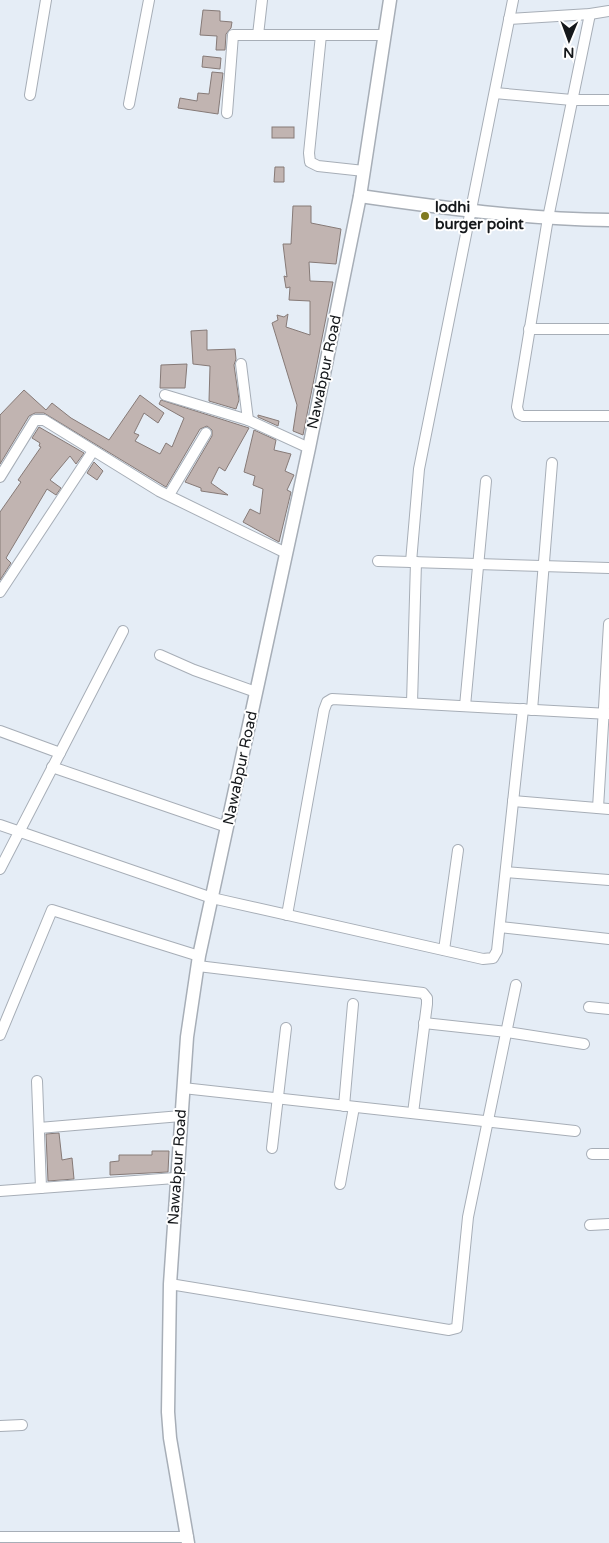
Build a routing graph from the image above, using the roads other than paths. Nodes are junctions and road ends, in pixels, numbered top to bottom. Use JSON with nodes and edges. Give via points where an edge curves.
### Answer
{"nodes":[{"id":1,"x":46,"y":0,"type":"edge"},
{"id":2,"x":149,"y":0,"type":"edge"},
{"id":3,"x":262,"y":0,"type":"edge"},
{"id":4,"x":390,"y":0,"type":"edge"},
{"id":5,"x":512,"y":0,"type":"edge"},
{"id":6,"x":609,"y":11,"type":"edge"},
{"id":7,"x":590,"y":14,"type":"junction"},
{"id":8,"x":509,"y":19,"type":"junction"},
{"id":9,"x":258,"y":35,"type":"junction"},
{"id":10,"x":322,"y":35,"type":"junction"},
{"id":11,"x":385,"y":35,"type":"junction"},
{"id":12,"x":495,"y":93,"type":"junction"},
{"id":13,"x":30,"y":95,"type":"dead end"},
{"id":14,"x":572,"y":100,"type":"junction"},
{"id":15,"x":609,"y":100,"type":"edge"},
{"id":16,"x":129,"y":104,"type":"dead end"},
{"id":17,"x":227,"y":113,"type":"dead end"},
{"id":18,"x":364,"y":171,"type":"junction"},
{"id":19,"x":360,"y":196,"type":"junction"},
{"id":20,"x":471,"y":212,"type":"junction"},
{"id":21,"x":548,"y":218,"type":"junction"},
{"id":22,"x":609,"y":220,"type":"edge"},
{"id":23,"x":529,"y":329,"type":"junction"},
{"id":24,"x":609,"y":329,"type":"edge"},
{"id":25,"x":241,"y":364,"type":"dead end"},
{"id":26,"x":165,"y":394,"type":"dead end"},
{"id":27,"x":609,"y":416,"type":"edge"},
{"id":28,"x":248,"y":420,"type":"junction"},
{"id":29,"x":206,"y":433,"type":"dead end"},
{"id":30,"x":309,"y":448,"type":"junction"},
{"id":31,"x":93,"y":451,"type":"junction"},
{"id":32,"x":552,"y":463,"type":"dead end"},
{"id":33,"x":0,"y":477,"type":"edge"},
{"id":34,"x":486,"y":481,"type":"dead end"},
{"id":35,"x":169,"y":495,"type":"junction"},
{"id":36,"x":286,"y":552,"type":"junction"},
{"id":37,"x":378,"y":561,"type":"dead end"},
{"id":38,"x":413,"y":562,"type":"junction"},
{"id":39,"x":478,"y":564,"type":"junction"},
{"id":40,"x":544,"y":566,"type":"junction"},
{"id":41,"x":609,"y":568,"type":"edge"},
{"id":42,"x":0,"y":592,"type":"edge"},
{"id":43,"x":609,"y":624,"type":"edge"},
{"id":44,"x":123,"y":631,"type":"dead end"},
{"id":45,"x":160,"y":654,"type":"dead end"},
{"id":46,"x":256,"y":692,"type":"junction"},
{"id":47,"x":412,"y":703,"type":"junction"},
{"id":48,"x":465,"y":706,"type":"junction"},
{"id":49,"x":528,"y":710,"type":"junction"},
{"id":50,"x":606,"y":714,"type":"edge"},
{"id":51,"x":0,"y":730,"type":"edge"},
{"id":52,"x":60,"y":753,"type":"junction"},
{"id":53,"x":52,"y":767,"type":"junction"},
{"id":54,"x":513,"y":801,"type":"junction"},
{"id":55,"x":598,"y":808,"type":"junction"},
{"id":56,"x":609,"y":809,"type":"edge"},
{"id":57,"x":0,"y":825,"type":"edge"},
{"id":58,"x":227,"y":827,"type":"junction"},
{"id":59,"x":19,"y":832,"type":"junction"},
{"id":60,"x":458,"y":850,"type":"dead end"},
{"id":61,"x":0,"y":869,"type":"edge"},
{"id":62,"x":506,"y":872,"type":"junction"},
{"id":63,"x":609,"y":880,"type":"edge"},
{"id":64,"x":212,"y":898,"type":"junction"},
{"id":65,"x":287,"y":915,"type":"junction"},
{"id":66,"x":500,"y":927,"type":"junction"},
{"id":67,"x":609,"y":939,"type":"edge"},
{"id":68,"x":444,"y":950,"type":"junction"},
{"id":69,"x":198,"y":961,"type":"junction"},
{"id":70,"x":516,"y":985,"type":"dead end"},
{"id":71,"x":353,"y":1004,"type":"dead end"},
{"id":72,"x":589,"y":1007,"type":"dead end"},
{"id":73,"x":609,"y":1009,"type":"edge"},
{"id":74,"x":424,"y":1023,"type":"junction"},
{"id":75,"x":286,"y":1028,"type":"dead end"},
{"id":76,"x":507,"y":1032,"type":"junction"},
{"id":77,"x":0,"y":1035,"type":"edge"},
{"id":78,"x":584,"y":1044,"type":"dead end"},
{"id":79,"x":37,"y":1081,"type":"dead end"},
{"id":80,"x":183,"y":1088,"type":"junction"},
{"id":81,"x":278,"y":1099,"type":"junction"},
{"id":82,"x":349,"y":1106,"type":"junction"},
{"id":83,"x":412,"y":1114,"type":"junction"},
{"id":84,"x":180,"y":1116,"type":"junction"},
{"id":85,"x":487,"y":1121,"type":"junction"},
{"id":86,"x":39,"y":1128,"type":"junction"},
{"id":87,"x":575,"y":1131,"type":"dead end"},
{"id":88,"x":272,"y":1148,"type":"dead end"},
{"id":89,"x":592,"y":1154,"type":"dead end"},
{"id":90,"x":609,"y":1154,"type":"edge"},
{"id":91,"x":175,"y":1178,"type":"junction"},
{"id":92,"x":340,"y":1184,"type":"dead end"},
{"id":93,"x":41,"y":1188,"type":"junction"},
{"id":94,"x":0,"y":1191,"type":"edge"},
{"id":95,"x":609,"y":1224,"type":"edge"},
{"id":96,"x":590,"y":1225,"type":"dead end"},
{"id":97,"x":170,"y":1284,"type":"junction"},
{"id":98,"x":22,"y":1425,"type":"dead end"},
{"id":99,"x":0,"y":1426,"type":"edge"},
{"id":100,"x":0,"y":1537,"type":"edge"},
{"id":101,"x":117,"y":1540,"type":"edge"},
{"id":102,"x":188,"y":1540,"type":"edge"}],
"edges":[{"from":1,"to":13,"type":"street"},
{"from":2,"to":16,"type":"street"},
{"from":3,"to":9,"type":"street"},
{"from":4,"to":11,"type":"street","name":"Nawabpur Road"},
{"from":5,"to":8,"type":"street"},
{"from":6,"to":7,"type":"street"},
{"from":7,"to":8,"type":"street"},
{"from":7,"to":14,"type":"street"},
{"from":8,"to":12,"type":"street"},
{"from":9,"to":10,"type":"street"},
{"from":9,"to":17,"type":"street","via":[[232,36]]},
{"from":10,"to":11,"type":"street"},
{"from":10,"to":18,"type":"street","via":[[309,158],[318,166]]},
{"from":11,"to":18,"type":"street","name":"Nawabpur Road"},
{"from":12,"to":14,"type":"street"},
{"from":12,"to":20,"type":"street"},
{"from":14,"to":15,"type":"street"},
{"from":14,"to":21,"type":"street"},
{"from":18,"to":19,"type":"street","name":"Nawabpur Road"},
{"from":19,"to":20,"type":"street"},
{"from":19,"to":30,"type":"street","name":"Nawabpur Road"},
{"from":20,"to":21,"type":"street"},
{"from":20,"to":38,"type":"street","via":[[419,469]]},
{"from":21,"to":22,"type":"street"},
{"from":21,"to":23,"type":"street"},
{"from":23,"to":24,"type":"street"},
{"from":23,"to":27,"type":"street","via":[[517,407],[519,414]]},
{"from":25,"to":28,"type":"street"},
{"from":26,"to":28,"type":"street"},
{"from":28,"to":30,"type":"street"},
{"from":29,"to":35,"type":"street"},
{"from":30,"to":36,"type":"street","name":"Nawabpur Road"},
{"from":31,"to":33,"type":"street","via":[[39,419],[35,420]]},
{"from":31,"to":35,"type":"street"},
{"from":31,"to":42,"type":"street"},
{"from":32,"to":40,"type":"street"},
{"from":34,"to":39,"type":"street"},
{"from":35,"to":36,"type":"street"},
{"from":36,"to":46,"type":"street","name":"Nawabpur Road"},
{"from":37,"to":38,"type":"street"},
{"from":38,"to":39,"type":"street"},
{"from":38,"to":47,"type":"street"},
{"from":39,"to":40,"type":"street"},
{"from":39,"to":48,"type":"street"},
{"from":40,"to":41,"type":"street"},
{"from":40,"to":49,"type":"street"},
{"from":43,"to":50,"type":"street"},
{"from":44,"to":52,"type":"street"},
{"from":45,"to":46,"type":"street"},
{"from":46,"to":58,"type":"street","name":"Nawabpur Road"},
{"from":47,"to":48,"type":"street"},
{"from":47,"to":65,"type":"street","via":[[332,699],[327,702]]},
{"from":48,"to":49,"type":"street"},
{"from":49,"to":50,"type":"street"},
{"from":49,"to":54,"type":"street"},
{"from":50,"to":55,"type":"street"},
{"from":51,"to":52,"type":"street"},
{"from":52,"to":53,"type":"street"},
{"from":53,"to":58,"type":"street"},
{"from":53,"to":59,"type":"street"},
{"from":54,"to":55,"type":"street"},
{"from":54,"to":62,"type":"street"},
{"from":55,"to":56,"type":"street"},
{"from":57,"to":59,"type":"street"},
{"from":58,"to":64,"type":"street","name":"Nawabpur Road"},
{"from":59,"to":61,"type":"street"},
{"from":59,"to":64,"type":"street"},
{"from":60,"to":68,"type":"street"},
{"from":62,"to":63,"type":"street"},
{"from":62,"to":66,"type":"street"},
{"from":64,"to":65,"type":"street"},
{"from":64,"to":69,"type":"street","name":"Nawabpur Road"},
{"from":65,"to":68,"type":"street"},
{"from":66,"to":67,"type":"street"},
{"from":66,"to":68,"type":"street","via":[[493,958],[483,959]]},
{"from":69,"to":74,"type":"street","via":[[423,993],[426,998]]},
{"from":69,"to":77,"type":"street","via":[[52,910]]},
{"from":69,"to":80,"type":"street","name":"Nawabpur Road"},
{"from":70,"to":76,"type":"street"},
{"from":71,"to":82,"type":"street"},
{"from":72,"to":73,"type":"street"},
{"from":74,"to":76,"type":"street"},
{"from":74,"to":83,"type":"street"},
{"from":75,"to":81,"type":"street"},
{"from":76,"to":78,"type":"street"},
{"from":76,"to":85,"type":"street"},
{"from":79,"to":86,"type":"street"},
{"from":80,"to":81,"type":"street"},
{"from":80,"to":84,"type":"street","name":"Nawabpur Road"},
{"from":81,"to":82,"type":"street"},
{"from":81,"to":88,"type":"street"},
{"from":82,"to":83,"type":"street"},
{"from":82,"to":92,"type":"street"},
{"from":83,"to":85,"type":"street"},
{"from":84,"to":86,"type":"street"},
{"from":84,"to":91,"type":"street","name":"Nawabpur Road"},
{"from":85,"to":87,"type":"street"},
{"from":85,"to":97,"type":"street","via":[[468,1217],[459,1324],[454,1330]]},
{"from":86,"to":93,"type":"street"},
{"from":89,"to":90,"type":"street"},
{"from":91,"to":93,"type":"street"},
{"from":91,"to":97,"type":"street","name":"Nawabpur Road"},
{"from":93,"to":94,"type":"street"},
{"from":95,"to":96,"type":"street"},
{"from":97,"to":102,"type":"street","name":"Nawabpur Road","via":[[170,1438]]},
{"from":98,"to":99,"type":"street"},
{"from":100,"to":101,"type":"street"},
{"from":101,"to":102,"type":"street"}]}
